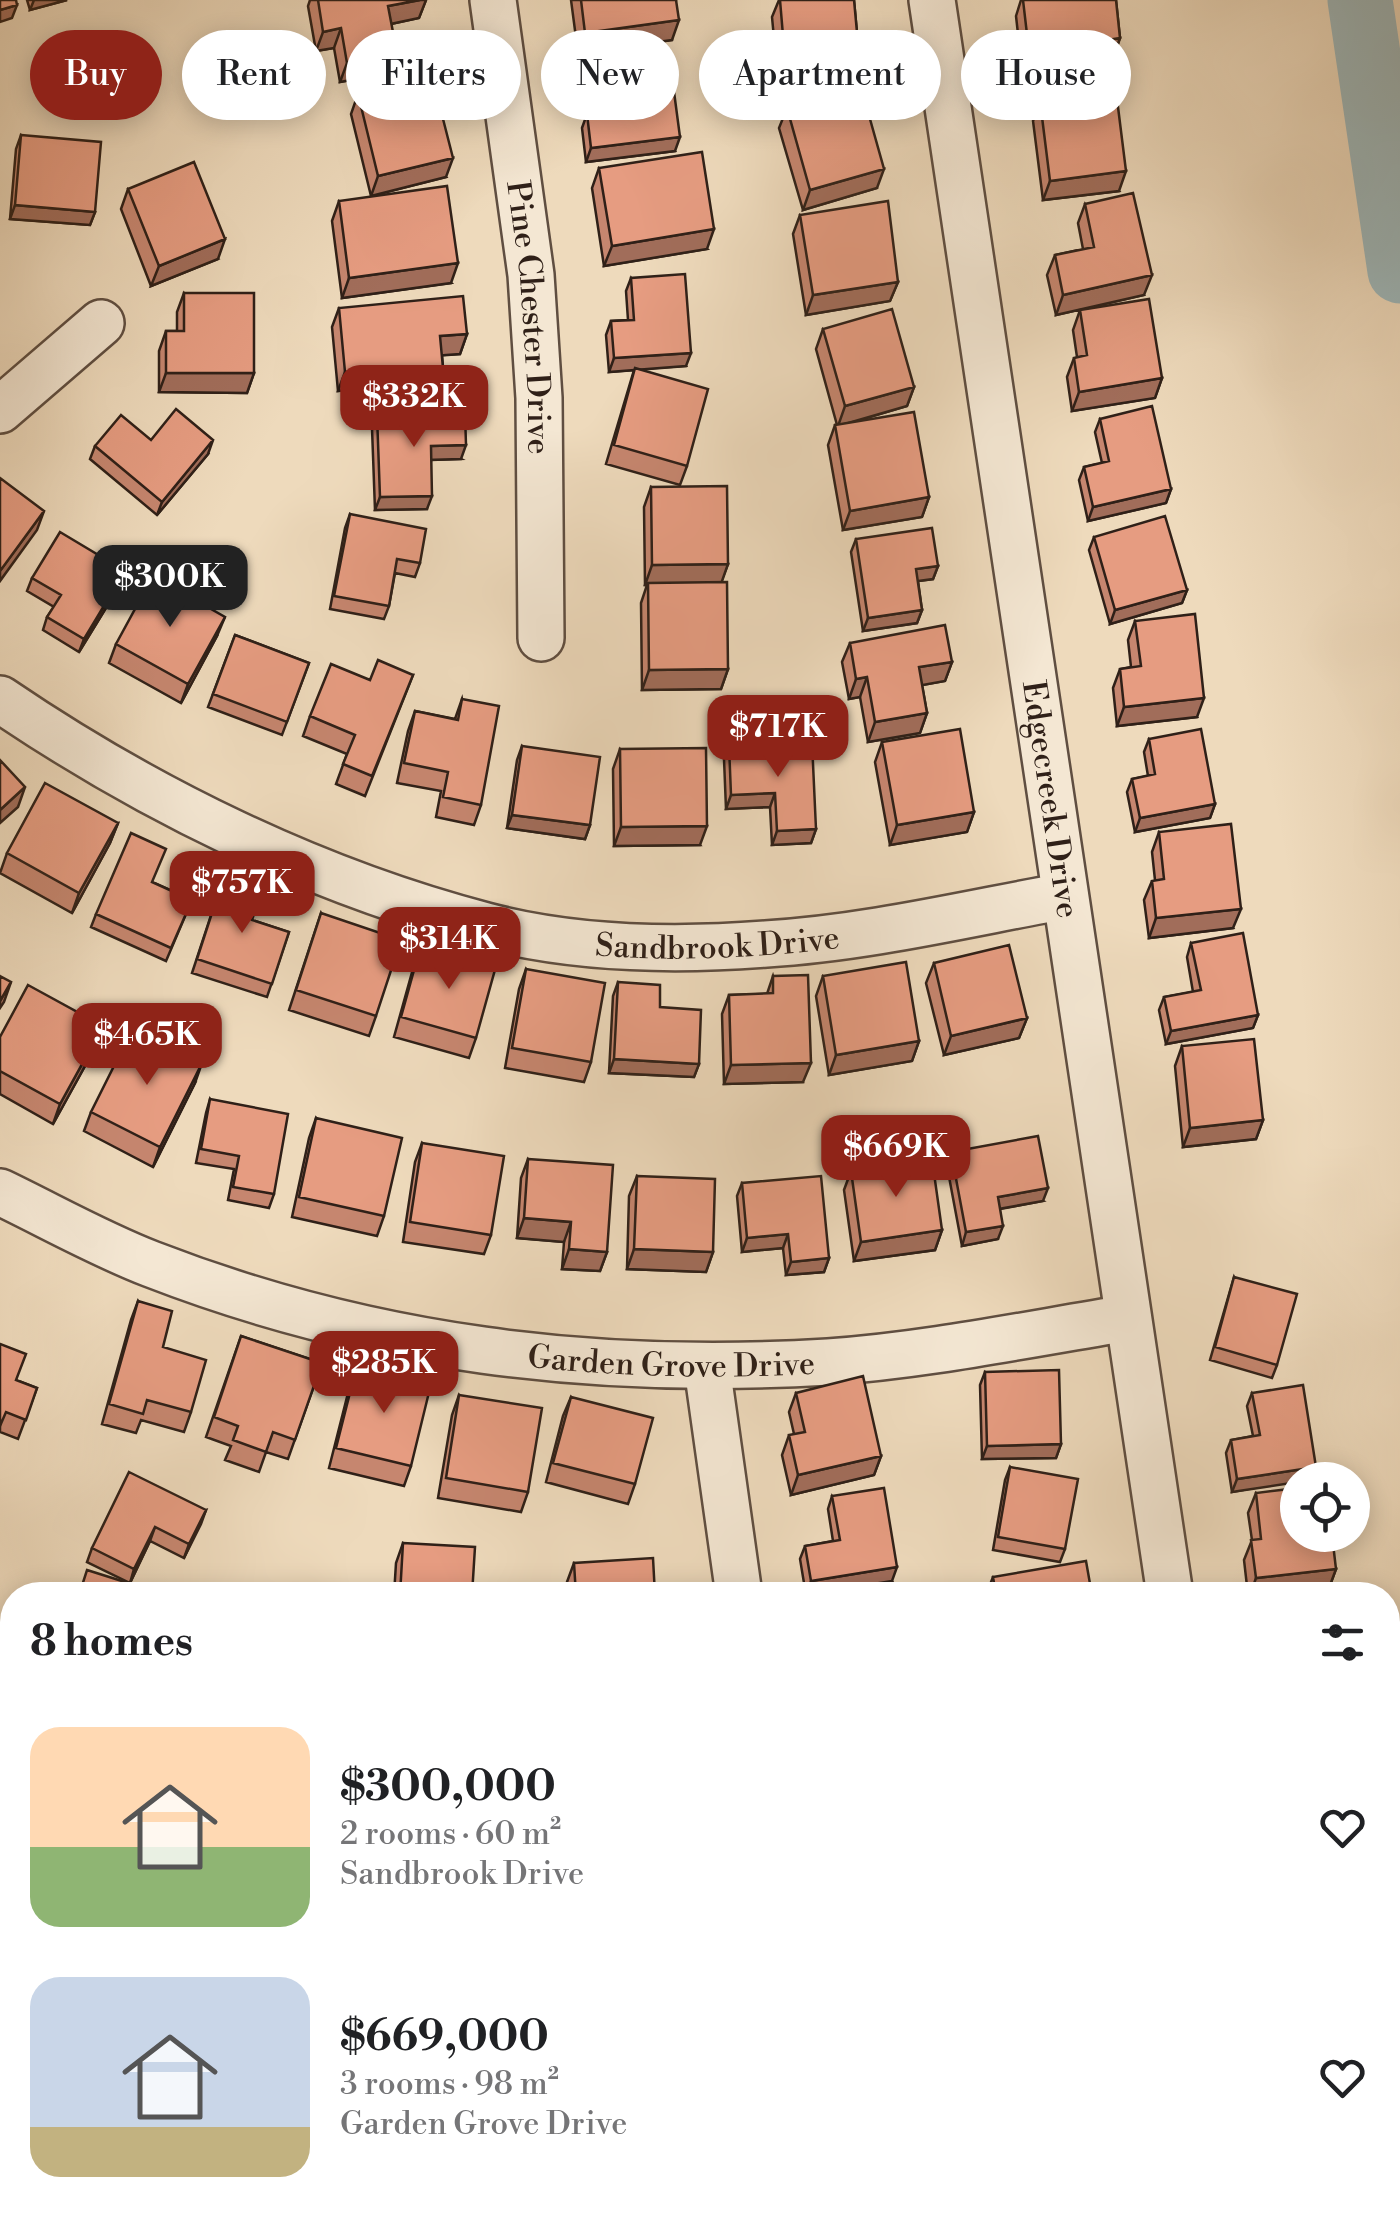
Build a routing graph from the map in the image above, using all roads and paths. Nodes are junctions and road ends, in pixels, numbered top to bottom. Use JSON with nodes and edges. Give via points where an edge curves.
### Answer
{"nodes":[{"id":1,"x":493,"y":0,"type":"edge"},
{"id":2,"x":932,"y":0,"type":"edge"},
{"id":3,"x":101,"y":323,"type":"dead end"},
{"id":4,"x":0,"y":410,"type":"edge"},
{"id":5,"x":541,"y":638,"type":"dead end"},
{"id":6,"x":0,"y":699,"type":"edge"},
{"id":7,"x":1065,"y":896,"type":"junction"},
{"id":8,"x":0,"y":1192,"type":"edge"},
{"id":9,"x":1128,"y":1318,"type":"junction"},
{"id":10,"x":708,"y":1366,"type":"junction"},
{"id":11,"x":738,"y":1582,"type":"edge"},
{"id":12,"x":1168,"y":1582,"type":"edge"}],
"edges":[{"from":1,"to":5,"type":"street","name":"Pine Chester Drive","via":[[531,275]]},
{"from":2,"to":7,"type":"street","name":"Edgecreek Drive"},
{"from":3,"to":4,"type":"street"},
{"from":6,"to":7,"type":"street","name":"Sandbrook Drive","via":[[122,774],[256,842],[348,883],[489,927],[677,947],[765,944],[848,936]]},
{"from":7,"to":9,"type":"street","name":"Edgecreek Drive"},
{"from":8,"to":10,"type":"street","name":"Garden Grove Drive","via":[[150,1264],[343,1325],[595,1365]]},
{"from":9,"to":10,"type":"street","name":"Garden Grove Drive","via":[[909,1354]]},
{"from":9,"to":12,"type":"street","name":"Edgecreek Drive"},
{"from":10,"to":11,"type":"street"}]}
